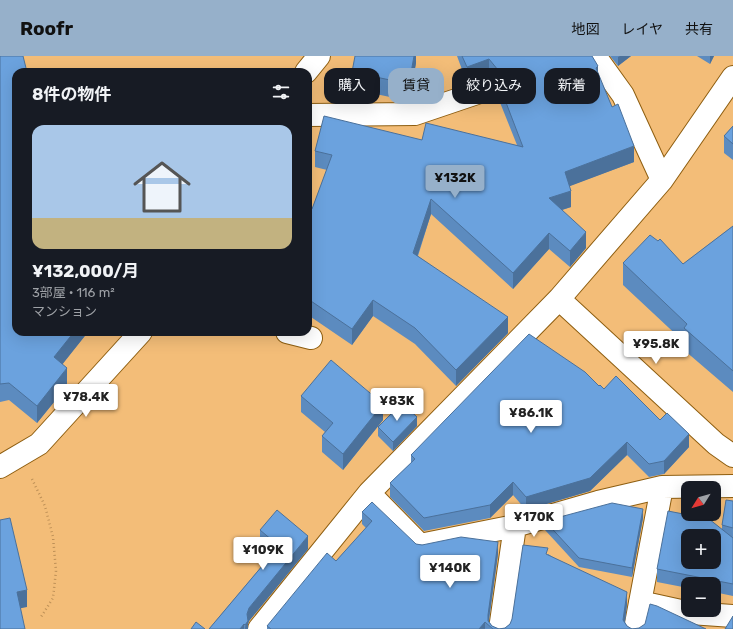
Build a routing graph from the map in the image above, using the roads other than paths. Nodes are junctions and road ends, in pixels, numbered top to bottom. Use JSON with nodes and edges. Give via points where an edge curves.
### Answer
{"nodes":[{"id":1,"x":319,"y":56,"type":"edge"},
{"id":2,"x":595,"y":56,"type":"edge"},
{"id":3,"x":309,"y":68,"type":"edge"},
{"id":4,"x":733,"y":77,"type":"edge"},
{"id":5,"x":452,"y":101,"type":"edge"},
{"id":6,"x":312,"y":115,"type":"edge"},
{"id":7,"x":662,"y":180,"type":"junction"},
{"id":8,"x":559,"y":299,"type":"junction"},
{"id":9,"x":137,"y":336,"type":"edge"},
{"id":10,"x":303,"y":336,"type":"edge"},
{"id":11,"x":311,"y":338,"type":"dead end"},
{"id":12,"x":733,"y":456,"type":"edge"},
{"id":13,"x":0,"y":468,"type":"edge"},
{"id":14,"x":733,"y":486,"type":"edge"},
{"id":15,"x":662,"y":488,"type":"junction"},
{"id":16,"x":369,"y":493,"type":"junction"},
{"id":17,"x":515,"y":526,"type":"junction"},
{"id":18,"x":640,"y":602,"type":"junction"},
{"id":19,"x":733,"y":616,"type":"edge"},
{"id":20,"x":260,"y":629,"type":"edge"},
{"id":21,"x":500,"y":629,"type":"edge"},
{"id":22,"x":635,"y":629,"type":"edge"}],
"edges":[{"from":1,"to":3,"type":"street"},
{"from":2,"to":7,"type":"street","via":[[623,95]]},
{"from":4,"to":7,"type":"street"},
{"from":5,"to":6,"type":"street","via":[[415,114]]},
{"from":7,"to":8,"type":"street"},
{"from":8,"to":12,"type":"street","via":[[716,444]]},
{"from":8,"to":16,"type":"street"},
{"from":9,"to":13,"type":"street","via":[[39,444]]},
{"from":10,"to":11,"type":"street"},
{"from":14,"to":15,"type":"street"},
{"from":15,"to":17,"type":"street","via":[[598,502]]},
{"from":15,"to":18,"type":"street"},
{"from":16,"to":17,"type":"street","via":[[420,545]]},
{"from":16,"to":20,"type":"street"},
{"from":17,"to":21,"type":"street"},
{"from":18,"to":19,"type":"street","via":[[690,613]]},
{"from":18,"to":22,"type":"street"}]}
